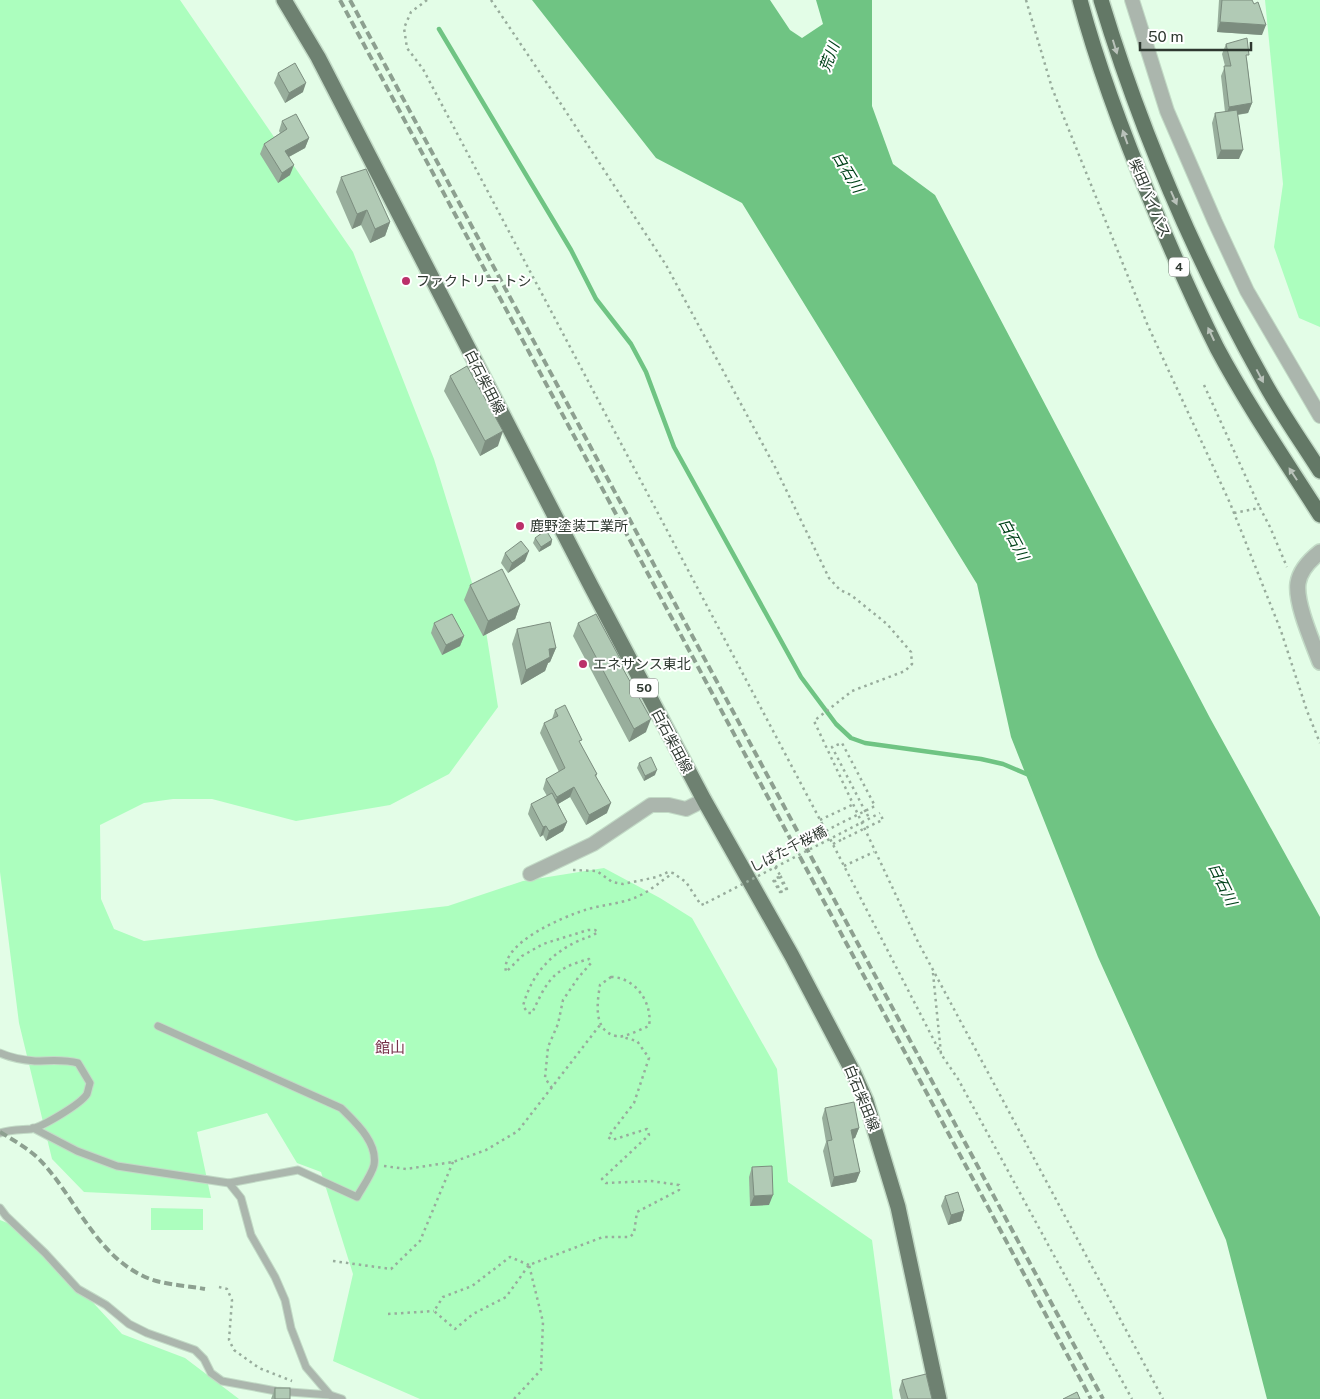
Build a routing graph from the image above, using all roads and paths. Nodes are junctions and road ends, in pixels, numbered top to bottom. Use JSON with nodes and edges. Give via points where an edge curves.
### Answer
{"nodes":[{"id":1,"x":284,"y":0,"type":"edge"},
{"id":2,"x":427,"y":0,"type":"edge"},
{"id":3,"x":491,"y":0,"type":"edge"},
{"id":4,"x":1026,"y":0,"type":"edge"},
{"id":5,"x":1080,"y":0,"type":"edge"},
{"id":6,"x":1101,"y":0,"type":"edge"},
{"id":7,"x":1132,"y":0,"type":"edge"},
{"id":8,"x":1204,"y":385,"type":"dead end"},
{"id":9,"x":1320,"y":416,"type":"edge"},
{"id":10,"x":1320,"y":471,"type":"edge"},
{"id":11,"x":1260,"y":508,"type":"junction"},
{"id":12,"x":1234,"y":513,"type":"junction"},
{"id":13,"x":1320,"y":515,"type":"edge"},
{"id":14,"x":1320,"y":552,"type":"edge"},
{"id":15,"x":1289,"y":571,"type":"dead end"},
{"id":16,"x":1320,"y":662,"type":"edge"},
{"id":17,"x":1320,"y":743,"type":"edge"},
{"id":18,"x":704,"y":800,"type":"junction"},
{"id":19,"x":852,"y":805,"type":"junction"},
{"id":20,"x":869,"y":818,"type":"junction"},
{"id":21,"x":820,"y":820,"type":"junction"},
{"id":22,"x":826,"y":831,"type":"junction"},
{"id":23,"x":833,"y":844,"type":"junction"},
{"id":24,"x":874,"y":852,"type":"junction"},
{"id":25,"x":844,"y":866,"type":"junction"},
{"id":26,"x":775,"y":867,"type":"junction"},
{"id":27,"x":571,"y":870,"type":"dead end"},
{"id":28,"x":673,"y":873,"type":"junction"},
{"id":29,"x":530,"y":874,"type":"dead end"},
{"id":30,"x":773,"y":880,"type":"dead end"},
{"id":31,"x":933,"y":970,"type":"junction"},
{"id":32,"x":600,"y":1025,"type":"junction"},
{"id":33,"x":158,"y":1026,"type":"dead end"},
{"id":34,"x":622,"y":1037,"type":"junction"},
{"id":35,"x":0,"y":1053,"type":"edge"},
{"id":36,"x":941,"y":1054,"type":"junction"},
{"id":37,"x":552,"y":1088,"type":"junction"},
{"id":38,"x":33,"y":1128,"type":"junction"},
{"id":39,"x":0,"y":1134,"type":"edge"},
{"id":40,"x":453,"y":1162,"type":"junction"},
{"id":41,"x":374,"y":1164,"type":"junction"},
{"id":42,"x":229,"y":1183,"type":"junction"},
{"id":43,"x":0,"y":1208,"type":"edge"},
{"id":44,"x":333,"y":1261,"type":"dead end"},
{"id":45,"x":529,"y":1265,"type":"junction"},
{"id":46,"x":219,"y":1287,"type":"dead end"},
{"id":47,"x":434,"y":1311,"type":"junction"},
{"id":48,"x":388,"y":1314,"type":"dead end"},
{"id":49,"x":309,"y":1393,"type":"junction"},
{"id":50,"x":330,"y":1395,"type":"junction"},
{"id":51,"x":342,"y":1399,"type":"edge"},
{"id":52,"x":514,"y":1399,"type":"edge"},
{"id":53,"x":939,"y":1399,"type":"edge"},
{"id":54,"x":1132,"y":1399,"type":"edge"},
{"id":55,"x":1164,"y":1399,"type":"edge"}],
"edges":[{"from":1,"to":18,"type":"main road","name":"白石柴田線","number":"50","via":[[318,57]]},
{"from":2,"to":21,"type":"path","via":[[411,12],[404,28],[407,48],[423,69]]},
{"from":3,"to":19,"type":"path","via":[[666,265],[830,578],[840,590],[887,624],[911,652],[912,664],[905,671],[852,691],[814,721]]},
{"from":4,"to":12,"type":"path","via":[[1052,88],[1148,326]]},
{"from":13,"to":5,"type":"highway","name":"柴田バイパス","number":"4","one_way":true,"via":[[1227,364],[1180,269],[1109,94]]},
{"from":6,"to":10,"type":"highway","name":"柴田バイパス","number":"4","one_way":true,"via":[[1154,154],[1202,263],[1262,380]]},
{"from":7,"to":9,"type":"street","via":[[1167,111],[1212,214],[1247,291]]},
{"from":8,"to":11,"type":"path"},
{"from":11,"to":12,"type":"path"},
{"from":11,"to":15,"type":"path"},
{"from":12,"to":17,"type":"path","via":[[1281,631]]},
{"from":14,"to":16,"type":"street","via":[[1301,575],[1298,592]]},
{"from":18,"to":29,"type":"street","via":[[686,809],[651,805],[593,844]]},
{"from":18,"to":53,"type":"main road","name":"白石柴田線","number":"50","via":[[792,956],[866,1101],[898,1206]]},
{"from":19,"to":21,"type":"path"},
{"from":19,"to":24,"type":"path"},
{"from":20,"to":22,"type":"path","bridge":true,"via":[[867,814],[864,809],[860,802],[832,747],[842,743],[875,806],[868,810],[860,814],[852,818],[837,825]]},
{"from":20,"to":23,"type":"path","name":"しばた千桜橋","bridge":true,"via":[[880,813],[883,820]]},
{"from":20,"to":26,"type":"path","name":"しばた千桜橋","bridge":true},
{"from":21,"to":22,"type":"path"},
{"from":22,"to":23,"type":"path"},
{"from":23,"to":25,"type":"path"},
{"from":24,"to":25,"type":"path"},
{"from":24,"to":31,"type":"path"},
{"from":25,"to":36,"type":"path"},
{"from":26,"to":28,"type":"path","name":"しばた千桜橋","bridge":true,"via":[[701,904],[686,882]]},
{"from":26,"to":30,"type":"path","bridge":true,"via":[[787,889],[781,892],[774,879],[779,876],[786,889],[780,892]]},
{"from":27,"to":28,"type":"path","via":[[598,871],[612,882],[623,884]]},
{"from":28,"to":37,"type":"path","via":[[635,898],[585,910],[550,924],[512,951],[505,965],[506,972],[522,956],[543,944],[588,930],[598,932],[563,949],[549,961],[535,975],[526,994],[523,1006],[532,1013],[546,986],[559,972],[589,959],[591,963],[563,1000],[558,1024],[548,1046],[545,1078]]},
{"from":31,"to":36,"type":"path"},
{"from":31,"to":55,"type":"path"},
{"from":32,"to":34,"type":"path","via":[[609,1034]]},
{"from":32,"to":34,"type":"path","via":[[600,986],[611,977],[628,981],[638,990],[651,1015],[649,1026]]},
{"from":32,"to":37,"type":"path"},
{"from":33,"to":41,"type":"lane","via":[[341,1108],[372,1145]]},
{"from":34,"to":45,"type":"path","via":[[637,1041],[649,1058],[634,1103],[608,1137],[612,1140],[648,1129],[650,1135],[602,1179],[606,1183],[651,1181],[679,1185],[679,1190],[637,1212],[634,1233],[630,1237],[604,1237]]},
{"from":35,"to":38,"type":"lane","via":[[33,1061],[66,1060],[78,1064],[90,1082],[86,1094],[75,1106]]},
{"from":36,"to":54,"type":"path","via":[[958,1079]]},
{"from":37,"to":40,"type":"path","via":[[518,1130],[486,1150]]},
{"from":38,"to":39,"type":"lane"},
{"from":38,"to":42,"type":"lane","via":[[77,1151],[117,1166]]},
{"from":40,"to":41,"type":"path","via":[[406,1169]]},
{"from":40,"to":44,"type":"path","via":[[420,1241],[391,1269]]},
{"from":41,"to":42,"type":"lane","via":[[357,1197],[298,1170]]},
{"from":42,"to":50,"type":"lane","via":[[241,1198],[252,1236],[275,1277],[306,1366]]},
{"from":43,"to":49,"type":"lane","via":[[78,1289],[147,1334],[195,1350],[211,1373],[222,1381],[276,1391]]},
{"from":45,"to":47,"type":"path","via":[[510,1257],[472,1286],[443,1297]]},
{"from":45,"to":47,"type":"path","via":[[506,1297],[473,1314],[455,1329]]},
{"from":45,"to":52,"type":"path","via":[[543,1322],[541,1370]]},
{"from":46,"to":49,"type":"path","via":[[227,1290],[232,1300],[229,1340],[234,1350],[259,1368],[296,1382]]},
{"from":47,"to":48,"type":"path"},
{"from":49,"to":50,"type":"lane"},
{"from":50,"to":51,"type":"lane"}]}
